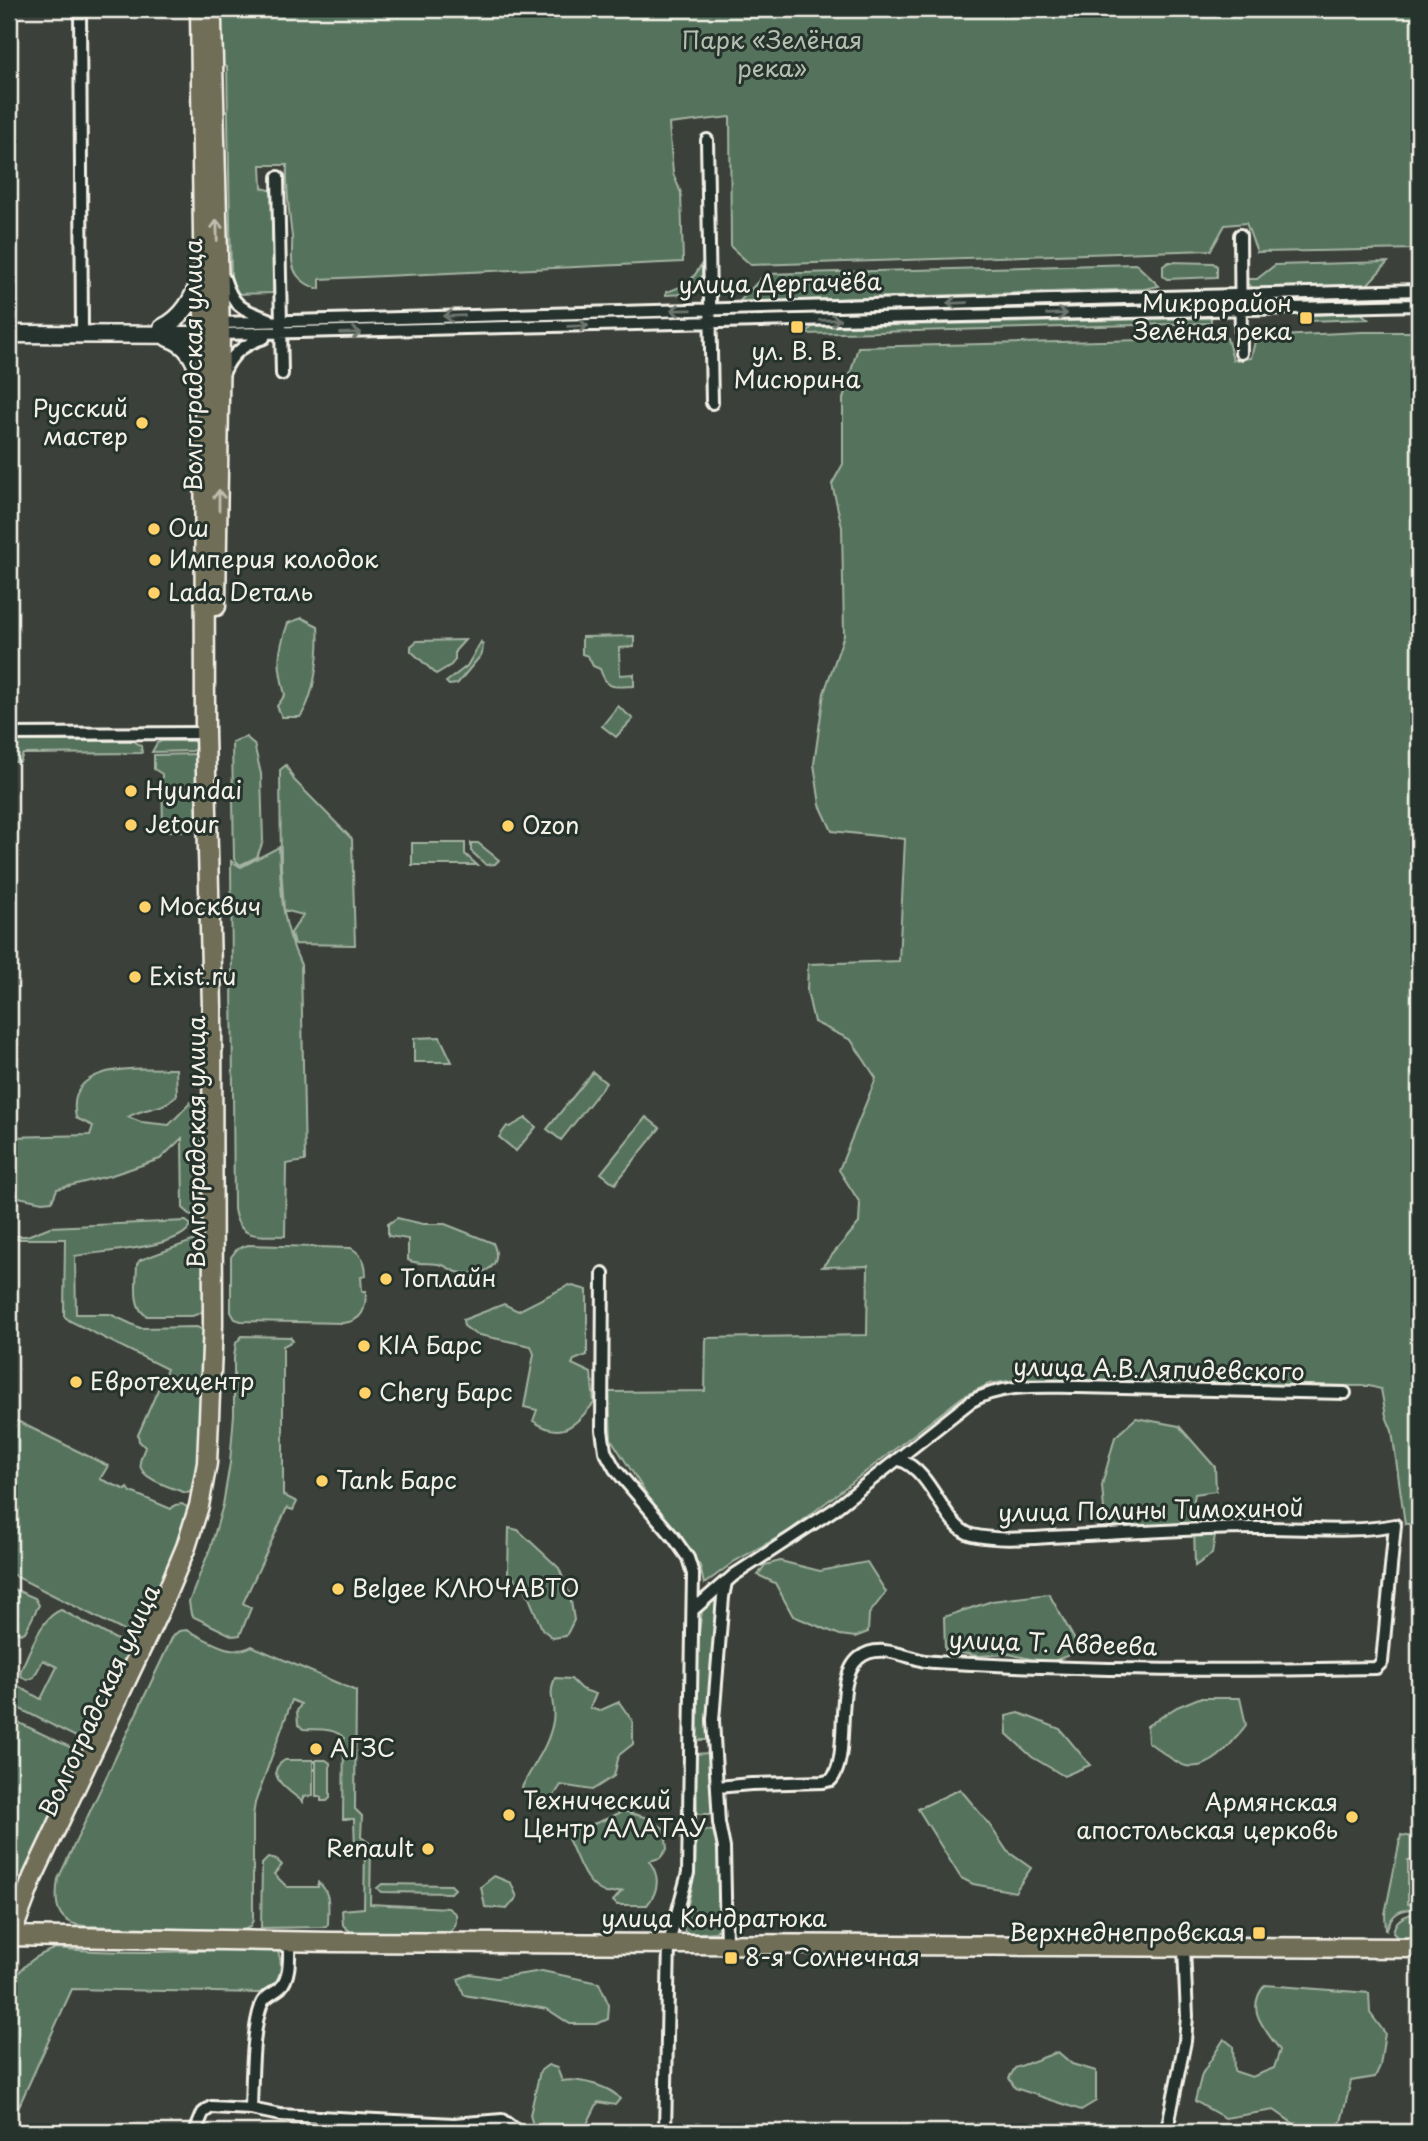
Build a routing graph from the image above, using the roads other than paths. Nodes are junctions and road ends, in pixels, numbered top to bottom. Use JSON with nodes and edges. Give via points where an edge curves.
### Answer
{"nodes":[{"id":1,"x":80,"y":9,"type":"edge"},
{"id":2,"x":200,"y":9,"type":"edge"},
{"id":3,"x":212,"y":9,"type":"edge"},
{"id":4,"x":707,"y":140,"type":"dead end"},
{"id":5,"x":278,"y":177,"type":"dead end"},
{"id":6,"x":1240,"y":235,"type":"dead end"},
{"id":7,"x":218,"y":260,"type":"junction"},
{"id":8,"x":203,"y":274,"type":"junction"},
{"id":9,"x":1419,"y":290,"type":"edge"},
{"id":10,"x":1241,"y":303,"type":"junction"},
{"id":11,"x":1419,"y":305,"type":"edge"},
{"id":12,"x":711,"y":309,"type":"junction"},
{"id":13,"x":278,"y":321,"type":"junction"},
{"id":14,"x":712,"y":324,"type":"junction"},
{"id":15,"x":212,"y":329,"type":"junction"},
{"id":16,"x":162,"y":332,"type":"junction"},
{"id":17,"x":82,"y":333,"type":"junction"},
{"id":18,"x":9,"y":334,"type":"edge"},
{"id":19,"x":279,"y":335,"type":"junction"},
{"id":20,"x":1241,"y":353,"type":"dead end"},
{"id":21,"x":282,"y":374,"type":"dead end"},
{"id":22,"x":211,"y":392,"type":"junction"},
{"id":23,"x":712,"y":403,"type":"dead end"},
{"id":24,"x":205,"y":733,"type":"junction"},
{"id":25,"x":9,"y":734,"type":"edge"},
{"id":26,"x":214,"y":890,"type":"junction"},
{"id":27,"x":603,"y":1273,"type":"dead end"},
{"id":28,"x":1345,"y":1393,"type":"dead end"},
{"id":29,"x":900,"y":1460,"type":"junction"},
{"id":30,"x":726,"y":1581,"type":"junction"},
{"id":31,"x":693,"y":1610,"type":"junction"},
{"id":32,"x":1376,"y":1668,"type":"joint"},
{"id":33,"x":717,"y":1787,"type":"junction"},
{"id":34,"x":9,"y":1937,"type":"edge"},
{"id":35,"x":289,"y":1941,"type":"junction"},
{"id":36,"x":669,"y":1943,"type":"junction"},
{"id":37,"x":726,"y":1943,"type":"junction"},
{"id":38,"x":1184,"y":1948,"type":"junction"},
{"id":39,"x":1419,"y":1948,"type":"edge"},
{"id":40,"x":251,"y":2109,"type":"junction"},
{"id":41,"x":195,"y":2132,"type":"edge"},
{"id":42,"x":518,"y":2132,"type":"edge"},
{"id":43,"x":665,"y":2132,"type":"edge"},
{"id":44,"x":1164,"y":2132,"type":"edge"}],
"edges":[{"from":1,"to":17,"type":"street"},
{"from":2,"to":8,"type":"main road","name":"Волгоградская улица"},
{"from":7,"to":3,"type":"main road","name":"Волгоградская улица","one_way":true},
{"from":4,"to":12,"type":"street"},
{"from":5,"to":13,"type":"street"},
{"from":6,"to":10,"type":"street"},
{"from":7,"to":13,"type":"street","via":[[234,303]]},
{"from":7,"to":15,"type":"main road","name":"Волгоградская улица"},
{"from":8,"to":15,"type":"main road","name":"Волгоградская улица"},
{"from":8,"to":16,"type":"street","via":[[186,310]]},
{"from":9,"to":10,"type":"street","name":"улица Дергачёва"},
{"from":10,"to":11,"type":"street","name":"улица Дергачёва"},
{"from":10,"to":12,"type":"street","name":"улица Дергачёва","one_way":true},
{"from":14,"to":10,"type":"street","name":"улица Дергачёва","one_way":true},
{"from":10,"to":20,"type":"street"},
{"from":12,"to":13,"type":"street","name":"улица Дергачёва","one_way":true},
{"from":12,"to":14,"type":"street"},
{"from":13,"to":15,"type":"street","name":"улица Дергачёва"},
{"from":13,"to":19,"type":"street"},
{"from":19,"to":14,"type":"street","name":"улица Дергачёва","one_way":true},
{"from":14,"to":23,"type":"street"},
{"from":15,"to":16,"type":"street","name":"улица Дергачёва"},
{"from":15,"to":19,"type":"street","name":"улица Дергачёва"},
{"from":15,"to":22,"type":"main road","name":"Волгоградская улица"},
{"from":16,"to":17,"type":"street","name":"улица Дергачёва"},
{"from":16,"to":22,"type":"street","via":[[189,351]]},
{"from":17,"to":18,"type":"street","name":"улица Дергачёва"},
{"from":19,"to":21,"type":"street"},
{"from":19,"to":22,"type":"street","via":[[240,349]]},
{"from":22,"to":24,"type":"main road","name":"Волгоградская улица"},
{"from":26,"to":22,"type":"main road","name":"Волгоградская улица","one_way":true},
{"from":24,"to":25,"type":"street"},
{"from":24,"to":26,"type":"main road","name":"Волгоградская улица"},
{"from":26,"to":34,"type":"main road","name":"Волгоградская улица","via":[[222,1338],[217,1465],[208,1511],[169,1613],[44,1882]]},
{"from":27,"to":31,"type":"street","via":[[605,1451],[688,1558]]},
{"from":28,"to":29,"type":"street","name":"улица А.В.Ляпидевского","via":[[1008,1388],[970,1402]]},
{"from":29,"to":30,"type":"street","name":"улица А.В.Ляпидевского"},
{"from":29,"to":32,"type":"street","name":"улица Полины Тимохиной","via":[[921,1474],[961,1530],[973,1535],[1015,1538],[1395,1525],[1384,1652]]},
{"from":30,"to":31,"type":"street","name":"улица А.В.Ляпидевского"},
{"from":30,"to":33,"type":"street","via":[[713,1720]]},
{"from":31,"to":36,"type":"street","via":[[688,1873]]},
{"from":32,"to":33,"type":"street","name":"улица Т. Авдеева","via":[[1044,1668],[870,1653],[858,1659],[851,1670],[838,1766],[831,1780]]},
{"from":33,"to":37,"type":"street","via":[[726,1874]]},
{"from":34,"to":35,"type":"main road","name":"улица Кондратюка"},
{"from":35,"to":36,"type":"main road","name":"улица Кондратюка"},
{"from":35,"to":40,"type":"street","via":[[282,1986],[261,2005]]},
{"from":36,"to":37,"type":"main road","name":"улица Кондратюка"},
{"from":36,"to":43,"type":"street"},
{"from":37,"to":38,"type":"main road","name":"улица Кондратюка"},
{"from":38,"to":39,"type":"main road","name":"улица Кондратюка"},
{"from":38,"to":44,"type":"street","via":[[1188,2016]]},
{"from":40,"to":41,"type":"street","via":[[211,2107],[203,2113]]},
{"from":40,"to":42,"type":"street","via":[[280,2115],[454,2124],[502,2120]]}]}
